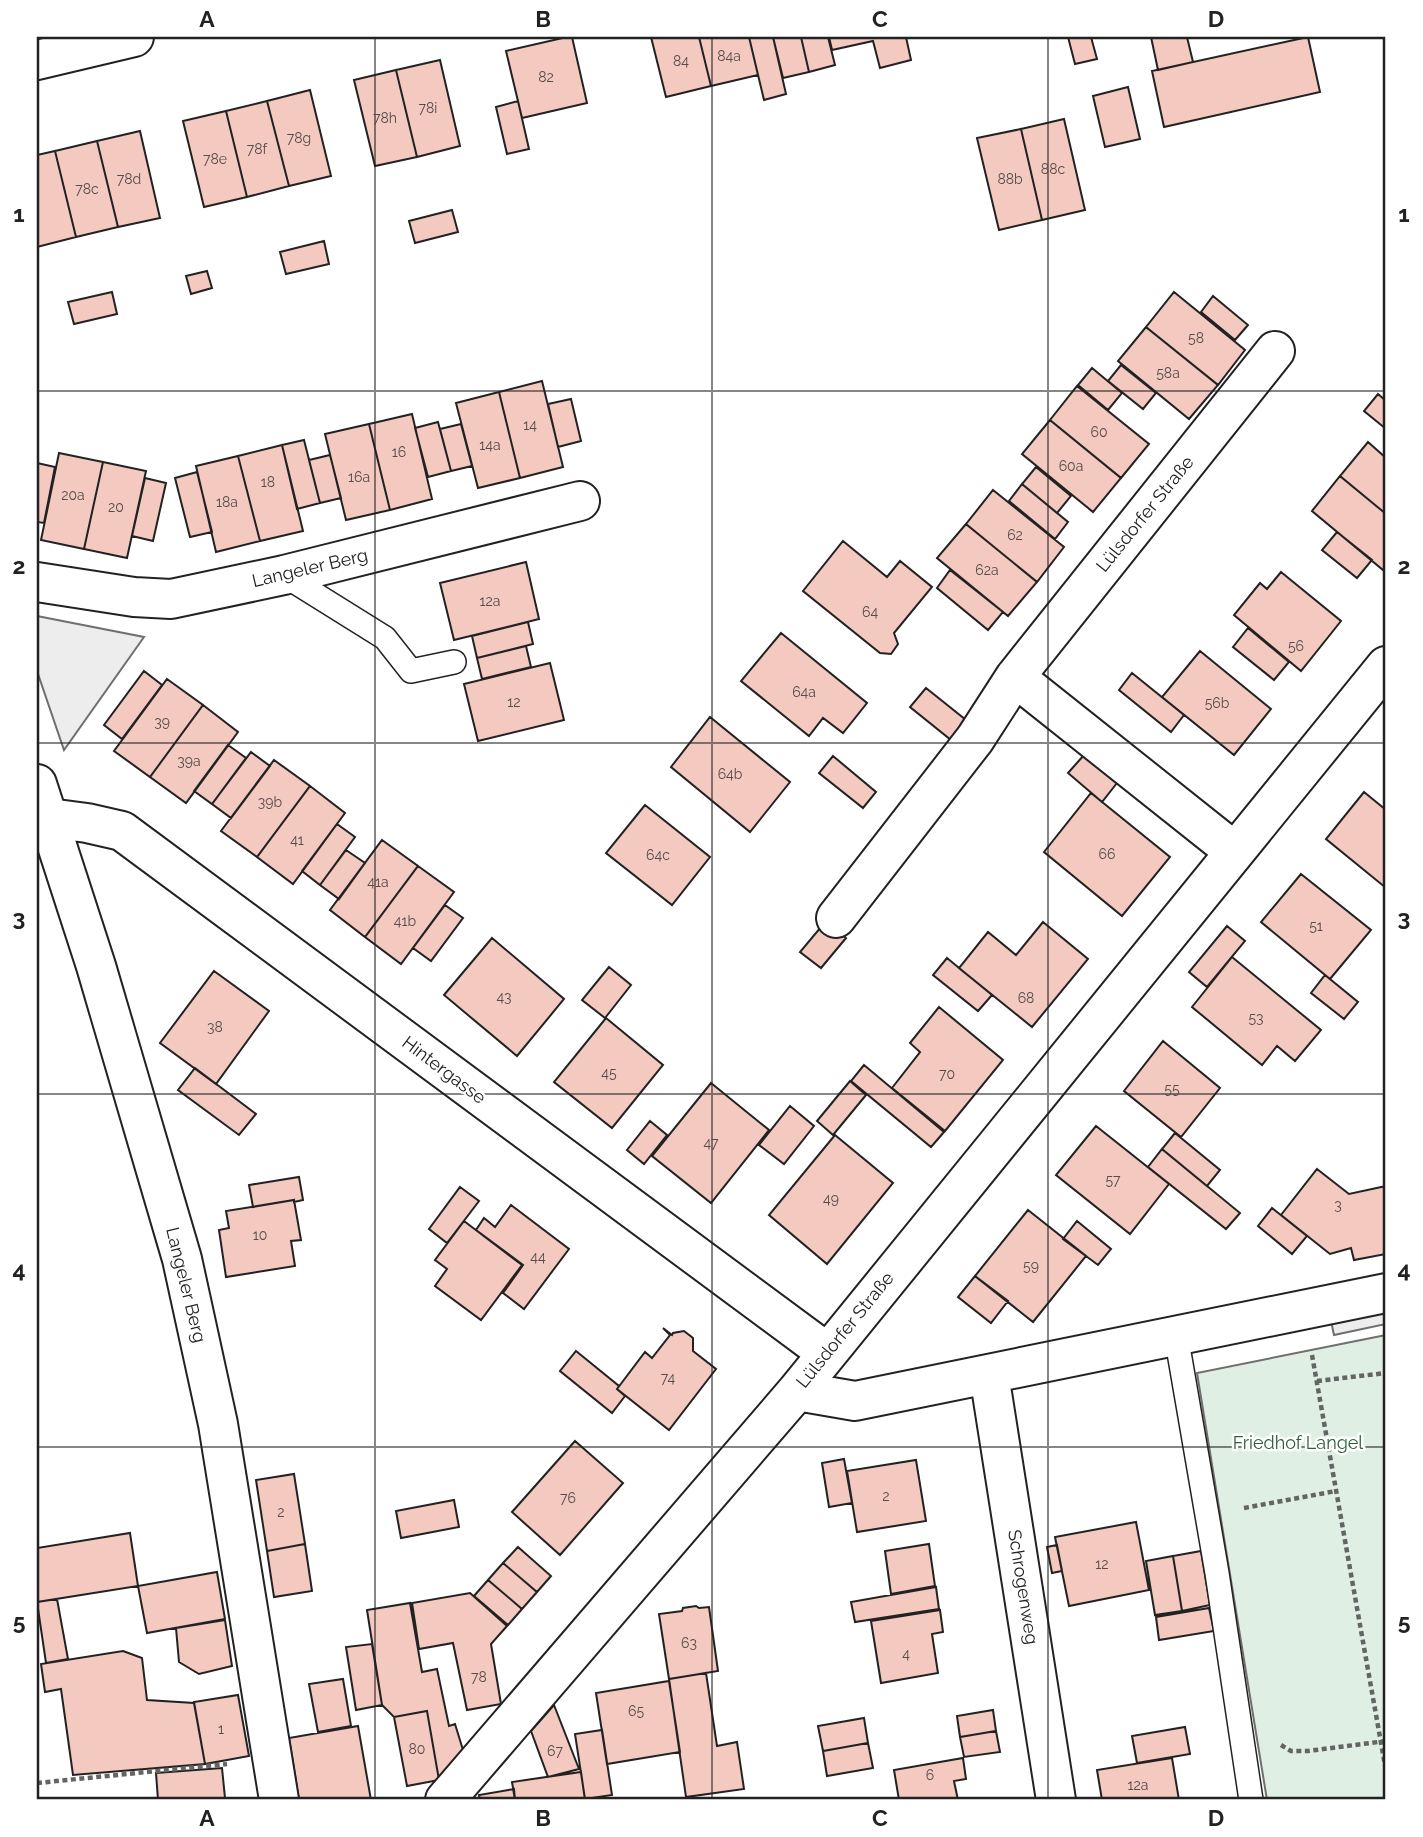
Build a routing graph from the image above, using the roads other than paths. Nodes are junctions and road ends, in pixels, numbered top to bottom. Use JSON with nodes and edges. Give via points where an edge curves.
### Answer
{"nodes":[{"id":1,"x":134,"y":37,"type":"edge"},
{"id":2,"x":37,"y":60,"type":"edge"},
{"id":3,"x":1275,"y":351,"type":"dead end"},
{"id":4,"x":580,"y":501,"type":"dead end"},
{"id":5,"x":285,"y":575,"type":"junction"},
{"id":6,"x":37,"y":582,"type":"edge"},
{"id":7,"x":454,"y":663,"type":"dead end"},
{"id":8,"x":1386,"y":666,"type":"edge"},
{"id":9,"x":1015,"y":677,"type":"junction"},
{"id":10,"x":43,"y":801,"type":"edge"},
{"id":11,"x":1235,"y":852,"type":"junction"},
{"id":12,"x":836,"y":918,"type":"dead end"},
{"id":13,"x":1386,"y":1293,"type":"edge"},
{"id":14,"x":1176,"y":1335,"type":"junction"},
{"id":15,"x":826,"y":1352,"type":"junction"},
{"id":16,"x":989,"y":1374,"type":"junction"},
{"id":17,"x":797,"y":1391,"type":"junction"},
{"id":18,"x":279,"y":1800,"type":"edge"},
{"id":19,"x":445,"y":1800,"type":"edge"},
{"id":20,"x":1056,"y":1800,"type":"edge"},
{"id":21,"x":1251,"y":1800,"type":"edge"}],
"edges":[{"from":1,"to":2,"type":"street"},
{"from":3,"to":9,"type":"street","name":"Lülsdorfer Straße"},
{"from":4,"to":5,"type":"street","name":"Langeler Berg"},
{"from":5,"to":6,"type":"street","name":"Langeler Berg","via":[[171,599]]},
{"from":5,"to":7,"type":"lane","via":[[385,638],[411,671]]},
{"from":8,"to":11,"type":"street","name":"Lülsdorfer Straße"},
{"from":9,"to":11,"type":"street"},
{"from":9,"to":12,"type":"street","name":"Lülsdorfer Straße","via":[[975,739]]},
{"from":10,"to":15,"type":"street","name":"Hintergasse","via":[[87,823],[122,831]]},
{"from":10,"to":18,"type":"street","name":"Langeler Berg","via":[[182,1259],[218,1424]]},
{"from":11,"to":15,"type":"street","name":"Lülsdorfer Straße"},
{"from":13,"to":14,"type":"street"},
{"from":14,"to":16,"type":"street"},
{"from":14,"to":21,"type":"lane"},
{"from":15,"to":17,"type":"street","name":"Lülsdorfer Straße"},
{"from":16,"to":17,"type":"street","via":[[855,1401]]},
{"from":16,"to":20,"type":"street","name":"Schrogenweg"},
{"from":17,"to":19,"type":"street","name":"Lülsdorfer Straße"}]}
